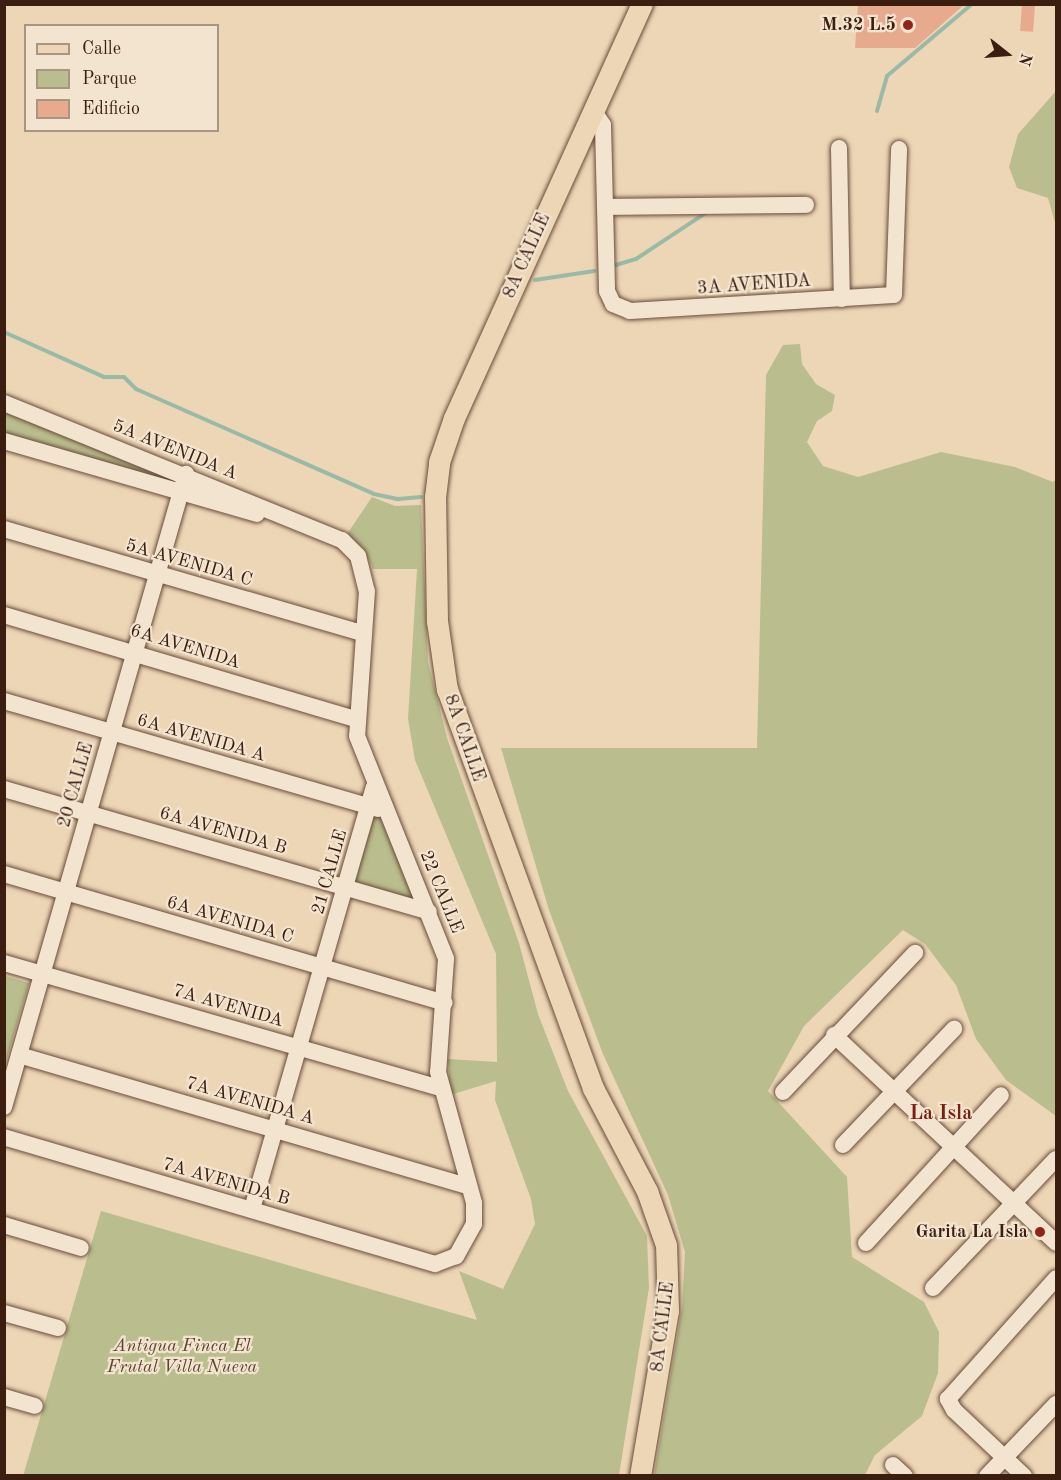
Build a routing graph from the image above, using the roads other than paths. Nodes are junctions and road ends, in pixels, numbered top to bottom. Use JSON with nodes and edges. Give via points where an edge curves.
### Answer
{"nodes":[{"id":1,"x":642,"y":4,"type":"edge"},
{"id":2,"x":593,"y":110,"type":"junction"},
{"id":3,"x":839,"y":148,"type":"dead end"},
{"id":4,"x":899,"y":149,"type":"dead end"},
{"id":5,"x":806,"y":205,"type":"dead end"},
{"id":6,"x":607,"y":207,"type":"junction"},
{"id":7,"x":842,"y":299,"type":"junction"},
{"id":8,"x":4,"y":403,"type":"edge"},
{"id":9,"x":4,"y":441,"type":"edge"},
{"id":10,"x":186,"y":474,"type":"junction"},
{"id":11,"x":181,"y":492,"type":"junction"},
{"id":12,"x":4,"y":529,"type":"edge"},
{"id":13,"x":331,"y":536,"type":"junction"},
{"id":14,"x":157,"y":574,"type":"junction"},
{"id":15,"x":4,"y":615,"type":"edge"},
{"id":16,"x":362,"y":633,"type":"junction"},
{"id":17,"x":135,"y":652,"type":"junction"},
{"id":18,"x":4,"y":701,"type":"edge"},
{"id":19,"x":354,"y":719,"type":"junction"},
{"id":20,"x":112,"y":732,"type":"junction"},
{"id":21,"x":374,"y":787,"type":"junction"},
{"id":22,"x":4,"y":789,"type":"edge"},
{"id":23,"x":369,"y":807,"type":"junction"},
{"id":24,"x":387,"y":812,"type":"junction"},
{"id":25,"x":89,"y":813,"type":"junction"},
{"id":26,"x":4,"y":874,"type":"edge"},
{"id":27,"x":346,"y":886,"type":"junction"},
{"id":28,"x":66,"y":892,"type":"junction"},
{"id":29,"x":429,"y":912,"type":"junction"},
{"id":30,"x":915,"y":953,"type":"dead end"},
{"id":31,"x":4,"y":963,"type":"edge"},
{"id":32,"x":324,"y":968,"type":"junction"},
{"id":33,"x":42,"y":975,"type":"junction"},
{"id":34,"x":445,"y":1003,"type":"junction"},
{"id":35,"x":954,"y":1029,"type":"dead end"},
{"id":36,"x":834,"y":1035,"type":"junction"},
{"id":37,"x":301,"y":1047,"type":"junction"},
{"id":38,"x":19,"y":1055,"type":"junction"},
{"id":39,"x":440,"y":1088,"type":"junction"},
{"id":40,"x":783,"y":1092,"type":"dead end"},
{"id":41,"x":894,"y":1092,"type":"junction"},
{"id":42,"x":1001,"y":1095,"type":"dead end"},
{"id":43,"x":4,"y":1107,"type":"edge"},
{"id":44,"x":276,"y":1129,"type":"junction"},
{"id":45,"x":4,"y":1137,"type":"edge"},
{"id":46,"x":843,"y":1145,"type":"dead end"},
{"id":47,"x":954,"y":1147,"type":"junction"},
{"id":48,"x":1056,"y":1159,"type":"edge"},
{"id":49,"x":469,"y":1187,"type":"junction"},
{"id":50,"x":1014,"y":1204,"type":"junction"},
{"id":51,"x":252,"y":1209,"type":"junction"},
{"id":52,"x":4,"y":1225,"type":"edge"},
{"id":53,"x":866,"y":1243,"type":"dead end"},
{"id":54,"x":1056,"y":1243,"type":"edge"},
{"id":55,"x":81,"y":1248,"type":"dead end"},
{"id":56,"x":435,"y":1264,"type":"joint"},
{"id":57,"x":1056,"y":1278,"type":"edge"},
{"id":58,"x":933,"y":1288,"type":"dead end"},
{"id":59,"x":4,"y":1313,"type":"edge"},
{"id":60,"x":58,"y":1328,"type":"dead end"},
{"id":61,"x":4,"y":1397,"type":"edge"},
{"id":62,"x":1056,"y":1404,"type":"edge"},
{"id":63,"x":35,"y":1406,"type":"dead end"},
{"id":64,"x":1005,"y":1457,"type":"junction"},
{"id":65,"x":640,"y":1476,"type":"edge"},
{"id":66,"x":987,"y":1476,"type":"edge"},
{"id":67,"x":1024,"y":1476,"type":"edge"}],
"edges":[{"from":1,"to":2,"type":"main road","name":"8A CALLE"},
{"from":2,"to":6,"type":"street","via":[[603,125]]},
{"from":2,"to":65,"type":"main road","name":"8A CALLE","via":[[443,450],[435,497],[437,621],[447,690],[500,838],[597,1098],[647,1191],[664,1237],[668,1311]]},
{"from":3,"to":7,"type":"street"},
{"from":4,"to":7,"type":"street","name":"3A AVENIDA","via":[[894,295]]},
{"from":5,"to":6,"type":"street"},
{"from":6,"to":7,"type":"street","name":"3A AVENIDA","via":[[606,285],[617,307],[643,311]]},
{"from":8,"to":10,"type":"street","name":"5A AVENIDA A"},
{"from":9,"to":11,"type":"street"},
{"from":10,"to":11,"type":"street","name":"20 CALLE"},
{"from":10,"to":13,"type":"street","name":"5A AVENIDA A"},
{"from":11,"to":13,"type":"street"},
{"from":11,"to":14,"type":"street","name":"20 CALLE"},
{"from":12,"to":14,"type":"street","name":"5A AVENIDA C"},
{"from":13,"to":16,"type":"street","name":"22 CALLE","via":[[350,546],[364,570]]},
{"from":14,"to":16,"type":"street","name":"5A AVENIDA C"},
{"from":14,"to":17,"type":"street","name":"20 CALLE"},
{"from":15,"to":17,"type":"street","name":"6A AVENIDA"},
{"from":16,"to":19,"type":"street","name":"22 CALLE"},
{"from":17,"to":19,"type":"street","name":"6A AVENIDA"},
{"from":17,"to":20,"type":"street","name":"20 CALLE"},
{"from":18,"to":20,"type":"street","name":"6A AVENIDA A"},
{"from":19,"to":21,"type":"street","name":"22 CALLE"},
{"from":20,"to":23,"type":"street","name":"6A AVENIDA A"},
{"from":20,"to":25,"type":"street","name":"20 CALLE"},
{"from":21,"to":23,"type":"street","name":"21 CALLE"},
{"from":21,"to":24,"type":"street","name":"22 CALLE"},
{"from":22,"to":25,"type":"street","name":"6A AVENIDA B"},
{"from":23,"to":24,"type":"street","name":"6A AVENIDA A"},
{"from":23,"to":27,"type":"street","name":"21 CALLE"},
{"from":24,"to":29,"type":"street","name":"22 CALLE"},
{"from":25,"to":27,"type":"street","name":"6A AVENIDA B"},
{"from":25,"to":28,"type":"street","name":"20 CALLE"},
{"from":26,"to":28,"type":"street","name":"6A AVENIDA C"},
{"from":27,"to":29,"type":"street","name":"6A AVENIDA B"},
{"from":27,"to":32,"type":"street","name":"21 CALLE"},
{"from":28,"to":32,"type":"street","name":"6A AVENIDA C"},
{"from":28,"to":33,"type":"street","name":"20 CALLE"},
{"from":29,"to":34,"type":"street","name":"22 CALLE","via":[[446,959]]},
{"from":30,"to":36,"type":"street"},
{"from":31,"to":33,"type":"street","name":"7A AVENIDA"},
{"from":32,"to":34,"type":"street","name":"6A AVENIDA C"},
{"from":32,"to":37,"type":"street","name":"21 CALLE"},
{"from":33,"to":37,"type":"street","name":"7A AVENIDA"},
{"from":33,"to":38,"type":"street","name":"20 CALLE"},
{"from":34,"to":39,"type":"street","name":"22 CALLE","via":[[438,1056]]},
{"from":35,"to":41,"type":"street"},
{"from":36,"to":40,"type":"street"},
{"from":36,"to":41,"type":"street"},
{"from":37,"to":39,"type":"street","name":"7A AVENIDA"},
{"from":37,"to":44,"type":"street","name":"21 CALLE"},
{"from":38,"to":43,"type":"street","name":"20 CALLE"},
{"from":38,"to":44,"type":"street","name":"7A AVENIDA A"},
{"from":39,"to":49,"type":"street","name":"22 CALLE"},
{"from":41,"to":46,"type":"street"},
{"from":41,"to":47,"type":"street"},
{"from":42,"to":47,"type":"street"},
{"from":44,"to":49,"type":"street","name":"7A AVENIDA A"},
{"from":44,"to":51,"type":"street","name":"21 CALLE"},
{"from":45,"to":51,"type":"street","name":"7A AVENIDA B"},
{"from":47,"to":50,"type":"street"},
{"from":47,"to":53,"type":"street"},
{"from":48,"to":50,"type":"street"},
{"from":49,"to":56,"type":"street","name":"22 CALLE","via":[[475,1210],[472,1231],[456,1256]]},
{"from":50,"to":54,"type":"street"},
{"from":50,"to":58,"type":"street"},
{"from":51,"to":56,"type":"street","name":"7A AVENIDA B"},
{"from":52,"to":55,"type":"street"},
{"from":57,"to":64,"type":"street","via":[[948,1399],[954,1410]]},
{"from":59,"to":60,"type":"street"},
{"from":61,"to":63,"type":"street"},
{"from":62,"to":64,"type":"street"},
{"from":64,"to":66,"type":"street"},
{"from":64,"to":67,"type":"street"}]}
